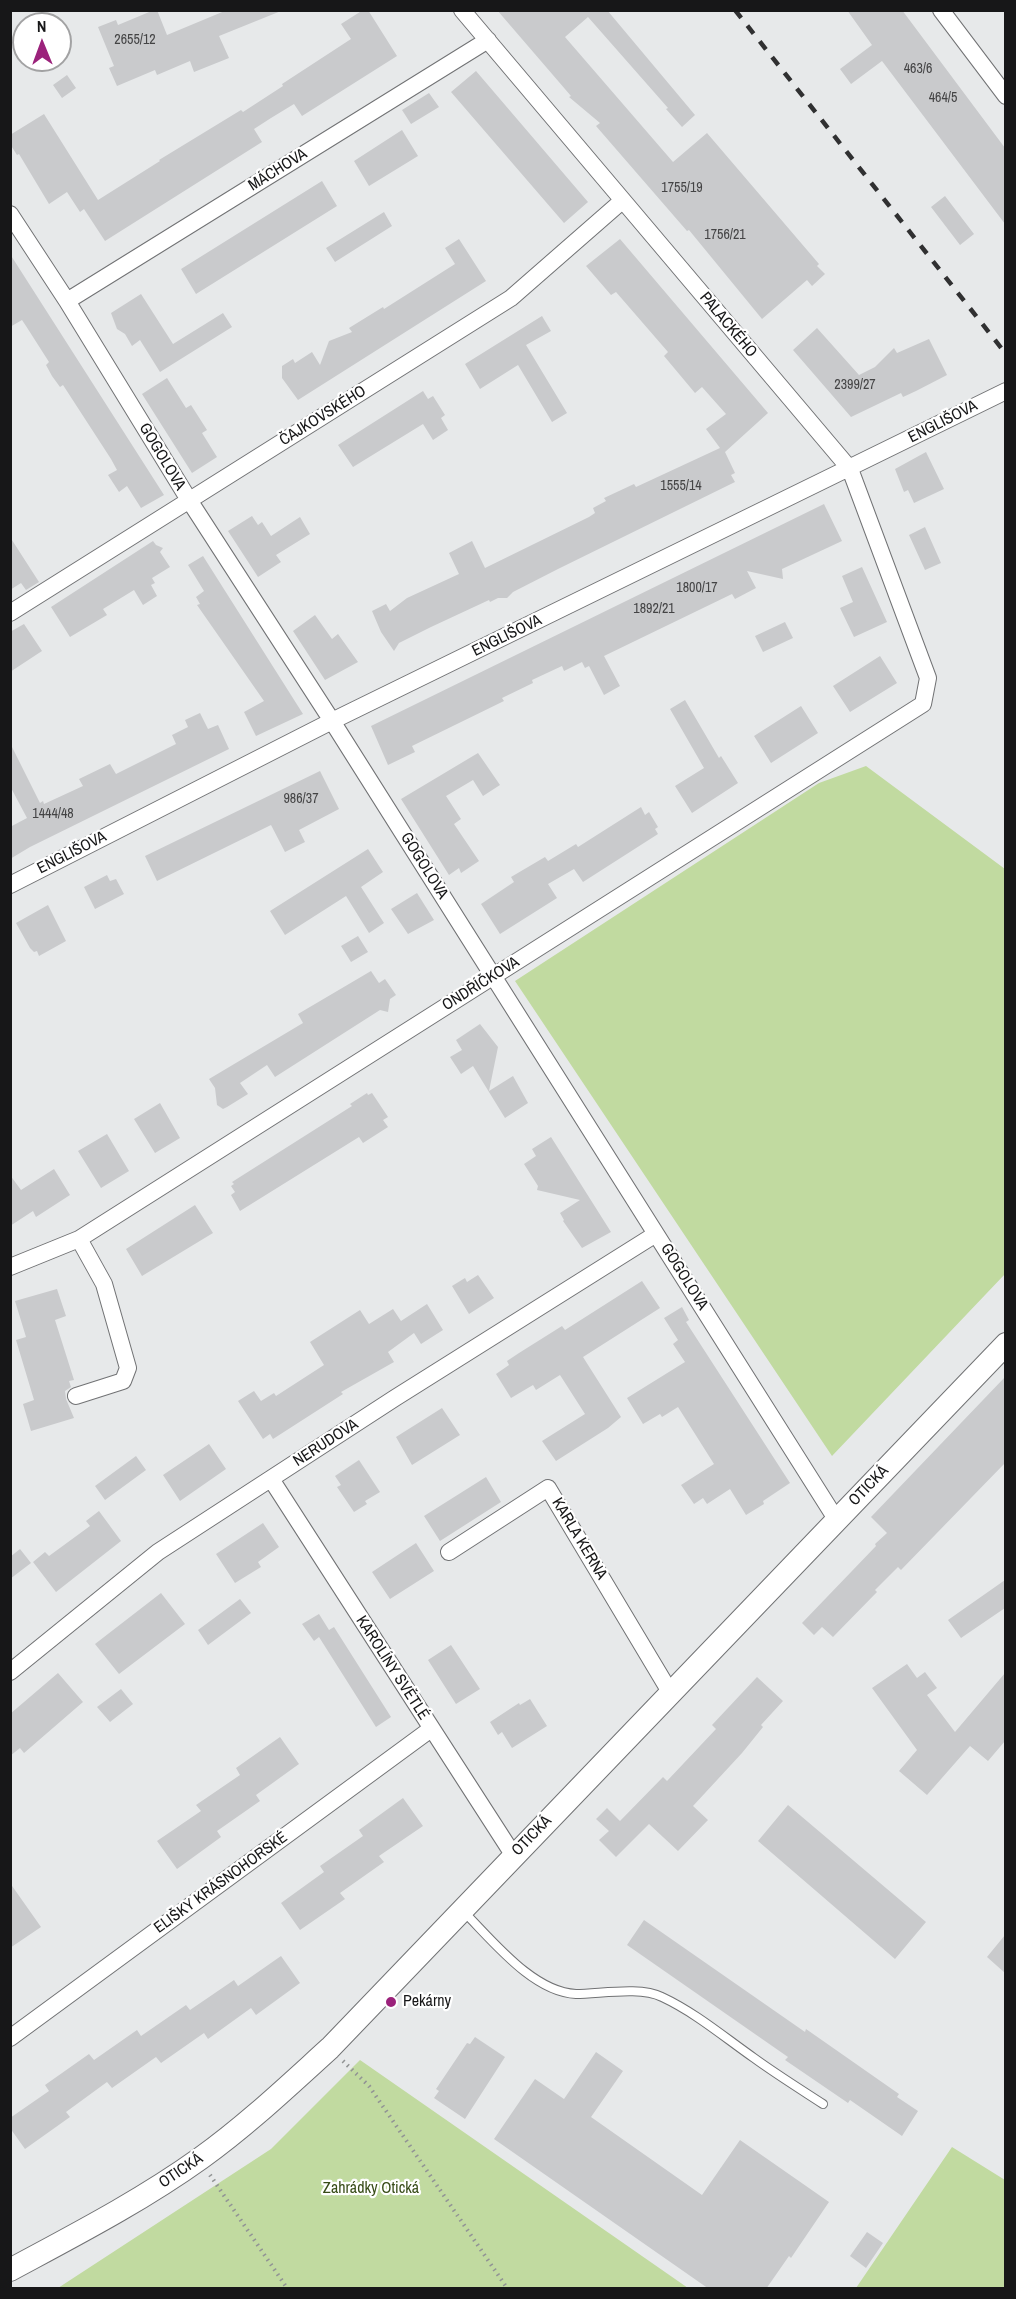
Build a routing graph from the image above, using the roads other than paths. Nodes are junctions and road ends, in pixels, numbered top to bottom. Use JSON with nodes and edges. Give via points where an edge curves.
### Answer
{"nodes":[{"id":1,"x":462,"y":10,"type":"edge"},
{"id":2,"x":941,"y":10,"type":"edge"},
{"id":3,"x":488,"y":40,"type":"junction"},
{"id":4,"x":1005,"y":96,"type":"edge"},
{"id":5,"x":622,"y":201,"type":"junction"},
{"id":6,"x":10,"y":214,"type":"edge"},
{"id":7,"x":68,"y":300,"type":"junction"},
{"id":8,"x":1005,"y":391,"type":"edge"},
{"id":9,"x":850,"y":469,"type":"junction"},
{"id":10,"x":189,"y":500,"type":"junction"},
{"id":11,"x":10,"y":613,"type":"edge"},
{"id":12,"x":928,"y":678,"type":"joint"},
{"id":13,"x":332,"y":721,"type":"junction"},
{"id":14,"x":10,"y":885,"type":"edge"},
{"id":15,"x":494,"y":977,"type":"junction"},
{"id":16,"x":656,"y":1234,"type":"junction"},
{"id":17,"x":79,"y":1239,"type":"junction"},
{"id":18,"x":10,"y":1267,"type":"edge"},
{"id":19,"x":1005,"y":1344,"type":"edge"},
{"id":20,"x":76,"y":1396,"type":"dead end"},
{"id":21,"x":271,"y":1479,"type":"junction"},
{"id":22,"x":836,"y":1520,"type":"junction"},
{"id":23,"x":449,"y":1552,"type":"dead end"},
{"id":24,"x":10,"y":1672,"type":"edge"},
{"id":25,"x":670,"y":1692,"type":"junction"},
{"id":26,"x":431,"y":1729,"type":"junction"},
{"id":27,"x":514,"y":1856,"type":"junction"},
{"id":28,"x":461,"y":1910,"type":"junction"},
{"id":29,"x":10,"y":2038,"type":"edge"},
{"id":30,"x":823,"y":2104,"type":"dead end"},
{"id":31,"x":10,"y":2270,"type":"edge"}],
"edges":[{"from":1,"to":3,"type":"street","name":"PALACKÉHO"},
{"from":2,"to":4,"type":"street"},
{"from":3,"to":5,"type":"street","name":"PALACKÉHO"},
{"from":3,"to":7,"type":"street","name":"MÁCHOVA"},
{"from":5,"to":9,"type":"street","name":"PALACKÉHO"},
{"from":5,"to":10,"type":"street","name":"ČAJKOVSKÉHO","via":[[511,298]]},
{"from":6,"to":7,"type":"street","name":"GOGOLOVA"},
{"from":7,"to":10,"type":"street","name":"GOGOLOVA"},
{"from":8,"to":9,"type":"street","name":"ENGLIŠOVA"},
{"from":9,"to":12,"type":"street","name":"PALACKÉHO"},
{"from":9,"to":13,"type":"street","name":"ENGLIŠOVA"},
{"from":10,"to":11,"type":"street","name":"ČAJKOVSKÉHO"},
{"from":10,"to":13,"type":"street","name":"GOGOLOVA"},
{"from":12,"to":15,"type":"street","name":"ONDŘÍČKOVA","via":[[923,704]]},
{"from":13,"to":14,"type":"street","name":"ENGLIŠOVA"},
{"from":13,"to":15,"type":"street","name":"GOGOLOVA"},
{"from":15,"to":16,"type":"street","name":"GOGOLOVA"},
{"from":15,"to":17,"type":"street","name":"ONDŘÍČKOVA"},
{"from":16,"to":21,"type":"street","name":"NERUDOVA"},
{"from":16,"to":22,"type":"street","name":"GOGOLOVA"},
{"from":17,"to":18,"type":"street","name":"ONDŘÍČKOVA"},
{"from":17,"to":20,"type":"street","via":[[104,1284],[128,1368],[123,1381]]},
{"from":19,"to":22,"type":"street","name":"OTICKÁ"},
{"from":21,"to":24,"type":"street","name":"NERUDOVA","via":[[158,1552]]},
{"from":21,"to":26,"type":"street","name":"KAROLÍNY SVĚTLÉ"},
{"from":22,"to":25,"type":"street","name":"OTICKÁ"},
{"from":23,"to":25,"type":"street","name":"KARLA KERNA","via":[[548,1488]]},
{"from":25,"to":27,"type":"street","name":"OTICKÁ"},
{"from":26,"to":27,"type":"street","name":"KAROLÍNY SVĚTLÉ"},
{"from":26,"to":29,"type":"street","name":"ELIŠKY KRÁSNOHORSKÉ"},
{"from":27,"to":28,"type":"street","name":"OTICKÁ"},
{"from":28,"to":30,"type":"lane","via":[[541,1984],[559,1992],[578,1994],[602,1991],[660,1996],[694,2014]]},
{"from":28,"to":31,"type":"street","name":"OTICKÁ","via":[[330,2048],[271,2103],[153,2190]]}]}
